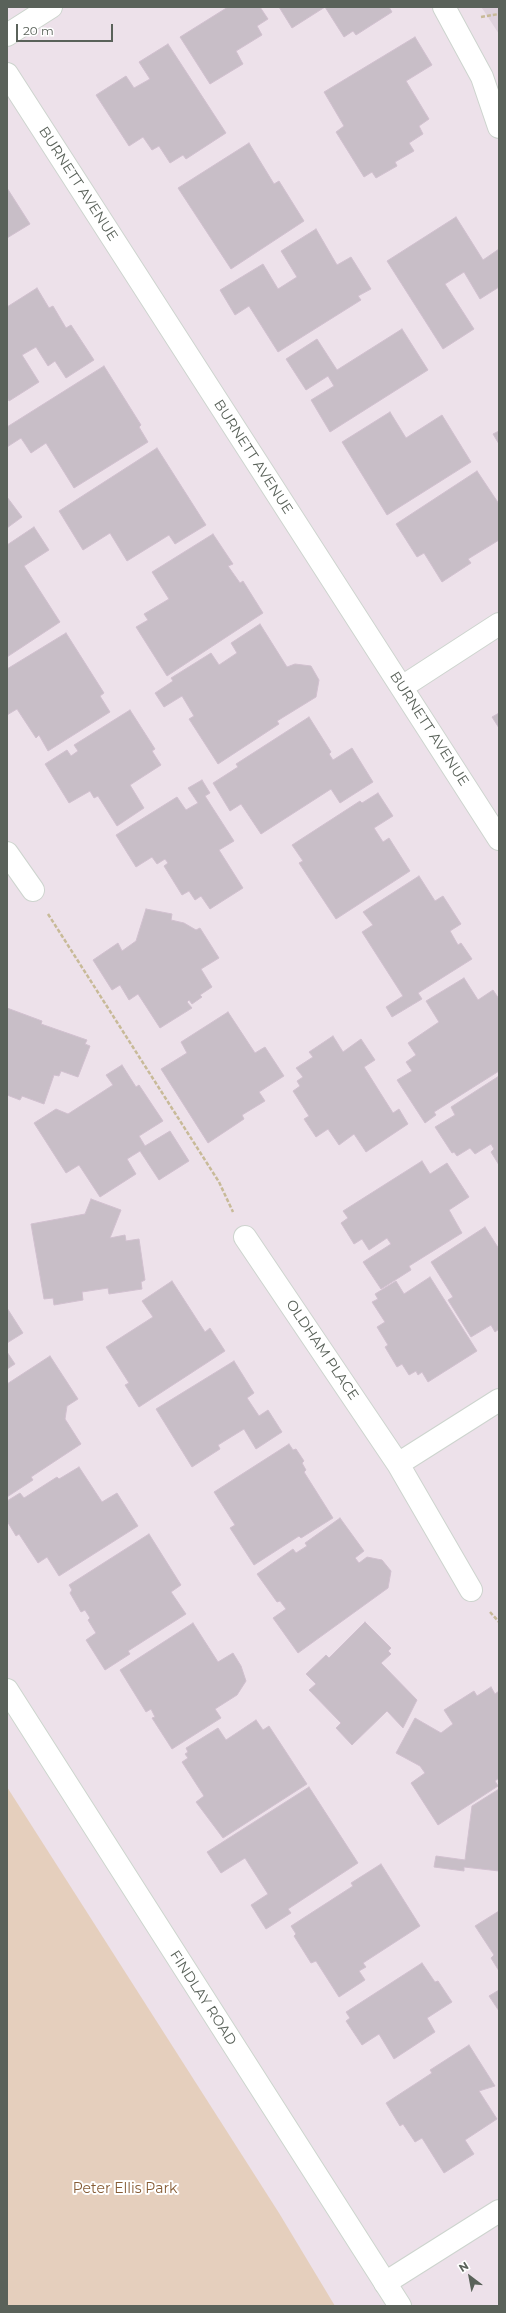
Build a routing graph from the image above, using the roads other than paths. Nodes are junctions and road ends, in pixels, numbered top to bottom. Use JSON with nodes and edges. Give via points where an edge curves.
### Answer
{"nodes":[{"id":1,"x":51,"y":7,"type":"edge"},
{"id":2,"x":444,"y":7,"type":"edge"},
{"id":3,"x":7,"y":35,"type":"edge"},
{"id":4,"x":7,"y":74,"type":"edge"},
{"id":5,"x":499,"y":127,"type":"edge"},
{"id":6,"x":499,"y":624,"type":"edge"},
{"id":7,"x":402,"y":687,"type":"junction"},
{"id":8,"x":499,"y":839,"type":"edge"},
{"id":9,"x":7,"y":853,"type":"edge"},
{"id":10,"x":33,"y":890,"type":"road end"},
{"id":11,"x":245,"y":1237,"type":"road end"},
{"id":12,"x":499,"y":1400,"type":"edge"},
{"id":13,"x":398,"y":1464,"type":"junction"},
{"id":14,"x":471,"y":1590,"type":"dead end"},
{"id":15,"x":7,"y":1690,"type":"edge"},
{"id":16,"x":499,"y":2211,"type":"edge"},
{"id":17,"x":385,"y":2283,"type":"junction"},
{"id":18,"x":400,"y":2306,"type":"edge"}],
"edges":[{"from":1,"to":3,"type":"street"},
{"from":2,"to":5,"type":"street","via":[[482,77]]},
{"from":4,"to":7,"type":"street","name":"BURNETT AVENUE"},
{"from":6,"to":7,"type":"street"},
{"from":7,"to":8,"type":"street","name":"BURNETT AVENUE"},
{"from":9,"to":10,"type":"street"},
{"from":11,"to":13,"type":"street","name":"OLDHAM PLACE"},
{"from":12,"to":13,"type":"street"},
{"from":13,"to":14,"type":"street","name":"OLDHAM PLACE"},
{"from":15,"to":17,"type":"street","name":"FINDLAY ROAD"},
{"from":16,"to":17,"type":"street"},
{"from":17,"to":18,"type":"street","name":"FINDLAY ROAD"}]}
